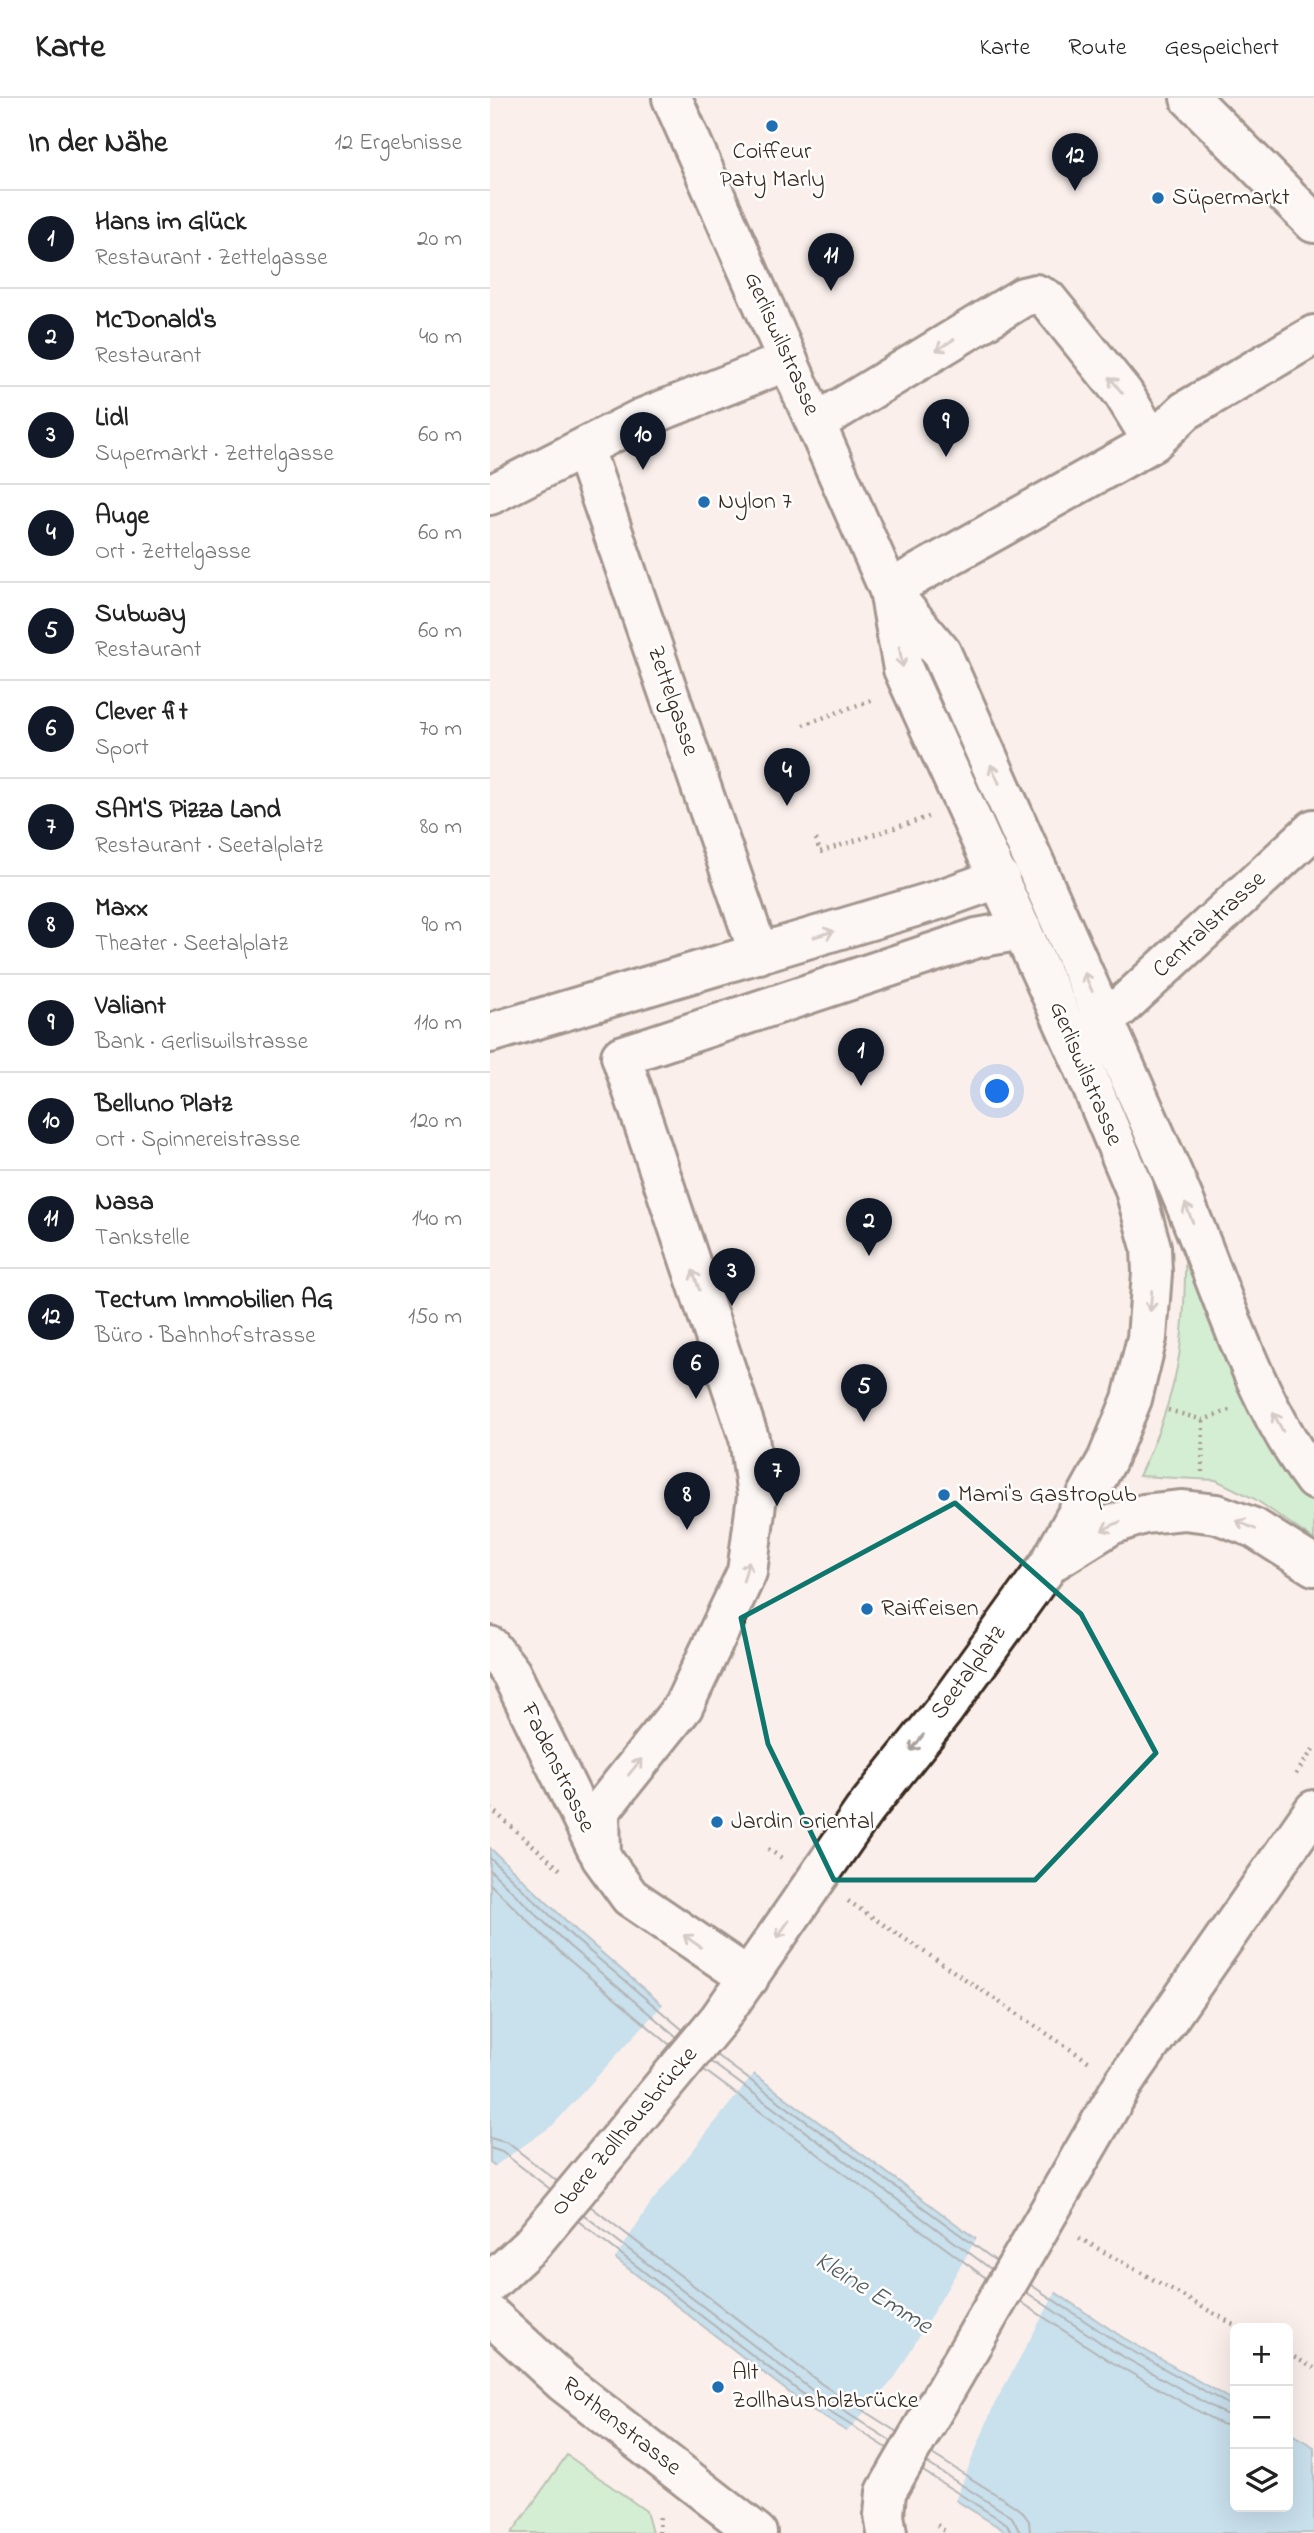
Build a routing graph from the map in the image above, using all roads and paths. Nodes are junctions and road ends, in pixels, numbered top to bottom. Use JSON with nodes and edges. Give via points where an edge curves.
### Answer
{"nodes":[{"id":1,"x":673,"y":98,"type":"edge"},
{"id":2,"x":1190,"y":98,"type":"edge"},
{"id":3,"x":1314,"y":223,"type":"edge"},
{"id":4,"x":1314,"y":335,"type":"edge"},
{"id":5,"x":788,"y":360,"type":"junction"},
{"id":6,"x":816,"y":423,"type":"junction"},
{"id":7,"x":1153,"y":442,"type":"junction"},
{"id":8,"x":584,"y":449,"type":"junction"},
{"id":9,"x":490,"y":495,"type":"edge"},
{"id":10,"x":889,"y":590,"type":"junction"},
{"id":11,"x":879,"y":697,"type":"dead end"},
{"id":12,"x":803,"y":725,"type":"dead end"},
{"id":13,"x":939,"y":813,"type":"dead end"},
{"id":14,"x":1314,"y":828,"type":"edge"},
{"id":15,"x":816,"y":839,"type":"dead end"},
{"id":16,"x":1000,"y":878,"type":"junction"},
{"id":17,"x":1022,"y":930,"type":"junction"},
{"id":18,"x":759,"y":954,"type":"junction"},
{"id":19,"x":1103,"y":1018,"type":"junction"},
{"id":20,"x":490,"y":1033,"type":"edge"},
{"id":21,"x":1314,"y":1480,"type":"edge"},
{"id":22,"x":1050,"y":1563,"type":"junction"},
{"id":23,"x":1314,"y":1566,"type":"edge"},
{"id":24,"x":490,"y":1646,"type":"edge"},
{"id":25,"x":1314,"y":1810,"type":"edge"},
{"id":26,"x":768,"y":1849,"type":"dead end"},
{"id":27,"x":601,"y":1857,"type":"junction"},
{"id":28,"x":818,"y":1880,"type":"junction"},
{"id":29,"x":749,"y":1978,"type":"junction"},
{"id":30,"x":719,"y":2018,"type":"joint"},
{"id":31,"x":1123,"y":2084,"type":"junction"},
{"id":32,"x":1036,"y":2232,"type":"junction"},
{"id":33,"x":490,"y":2283,"type":"edge"},
{"id":34,"x":490,"y":2315,"type":"edge"},
{"id":35,"x":1230,"y":2323,"type":"edge"},
{"id":36,"x":1293,"y":2357,"type":"edge"},
{"id":37,"x":1314,"y":2368,"type":"edge"},
{"id":38,"x":660,"y":2513,"type":"dead end"},
{"id":39,"x":937,"y":2525,"type":"dead end"},
{"id":40,"x":659,"y":2533,"type":"edge"},
{"id":41,"x":757,"y":2533,"type":"edge"},
{"id":42,"x":887,"y":2533,"type":"edge"},
{"id":43,"x":947,"y":2533,"type":"edge"}],
"edges":[{"from":1,"to":5,"type":"main road","name":"Gerliswilstrasse"},
{"from":2,"to":3,"type":"main road"},
{"from":4,"to":7,"type":"main road","via":[[1185,411]]},
{"from":5,"to":6,"type":"main road","name":"Gerliswilstrasse"},
{"from":5,"to":8,"type":"main road","via":[[640,418]]},
{"from":7,"to":6,"type":"main road","one_way":true,"via":[[1123,393],[1047,299],[1036,294],[1023,297]]},
{"from":6,"to":10,"type":"main road","name":"Gerliswilstrasse"},
{"from":7,"to":10,"type":"main road"},
{"from":8,"to":9,"type":"main road"},
{"from":8,"to":18,"type":"main road","name":"Zettelgasse"},
{"from":10,"to":16,"type":"main road","name":"Gerliswilstrasse","one_way":true,"via":[[903,670]]},
{"from":19,"to":10,"type":"main road","name":"Gerliswilstrasse","one_way":true,"via":[[941,652]]},
{"from":11,"to":12,"type":"path"},
{"from":13,"to":15,"type":"path","via":[[820,852]]},
{"from":14,"to":19,"type":"main road","name":"Centralstrasse","via":[[1121,1007]]},
{"from":16,"to":17,"type":"main road","name":"Gerliswilstrasse"},
{"from":18,"to":16,"type":"main road","one_way":true},
{"from":17,"to":22,"type":"main road","name":"Gerliswilstrasse","one_way":true,"via":[[1134,1186],[1146,1224],[1152,1273],[1147,1338],[1129,1409],[1107,1460]]},
{"from":27,"to":17,"type":"main road","one_way":true,"via":[[600,1811],[683,1707],[747,1572],[757,1496],[749,1438],[621,1056],[966,941]]},
{"from":18,"to":20,"type":"main road"},
{"from":21,"to":19,"type":"main road","name":"Gerliswilstrasse","one_way":true,"via":[[1251,1367]]},
{"from":23,"to":22,"type":"main road","name":"Seetalplatz","one_way":true,"via":[[1254,1528],[1217,1514],[1183,1510],[1144,1514],[1111,1525]]},
{"from":22,"to":28,"type":"main road","name":"Seetalplatz","one_way":true,"via":[[944,1710],[863,1812]]},
{"from":24,"to":27,"type":"main road","name":"Fadenstrasse","via":[[511,1673]]},
{"from":25,"to":31,"type":"main road"},
{"from":26,"to":28,"type":"path"},
{"from":29,"to":27,"type":"main road","name":"Fadenstrasse","one_way":true,"via":[[630,1897]]},
{"from":28,"to":29,"type":"main road","name":"Seetalplatz","one_way":true},
{"from":28,"to":31,"type":"path"},
{"from":29,"to":30,"type":"main road","name":"Seetalplatz"},
{"from":30,"to":33,"type":"main road","name":"Obere Zollhausbrücke","via":[[531,2245]]},
{"from":31,"to":32,"type":"main road"},
{"from":32,"to":35,"type":"path"},
{"from":32,"to":42,"type":"main road","via":[[886,2492]]},
{"from":34,"to":41,"type":"main road","name":"Rothenstrasse","via":[[564,2384]]},
{"from":36,"to":37,"type":"path"},
{"from":38,"to":40,"type":"path"},
{"from":39,"to":43,"type":"path"}]}
